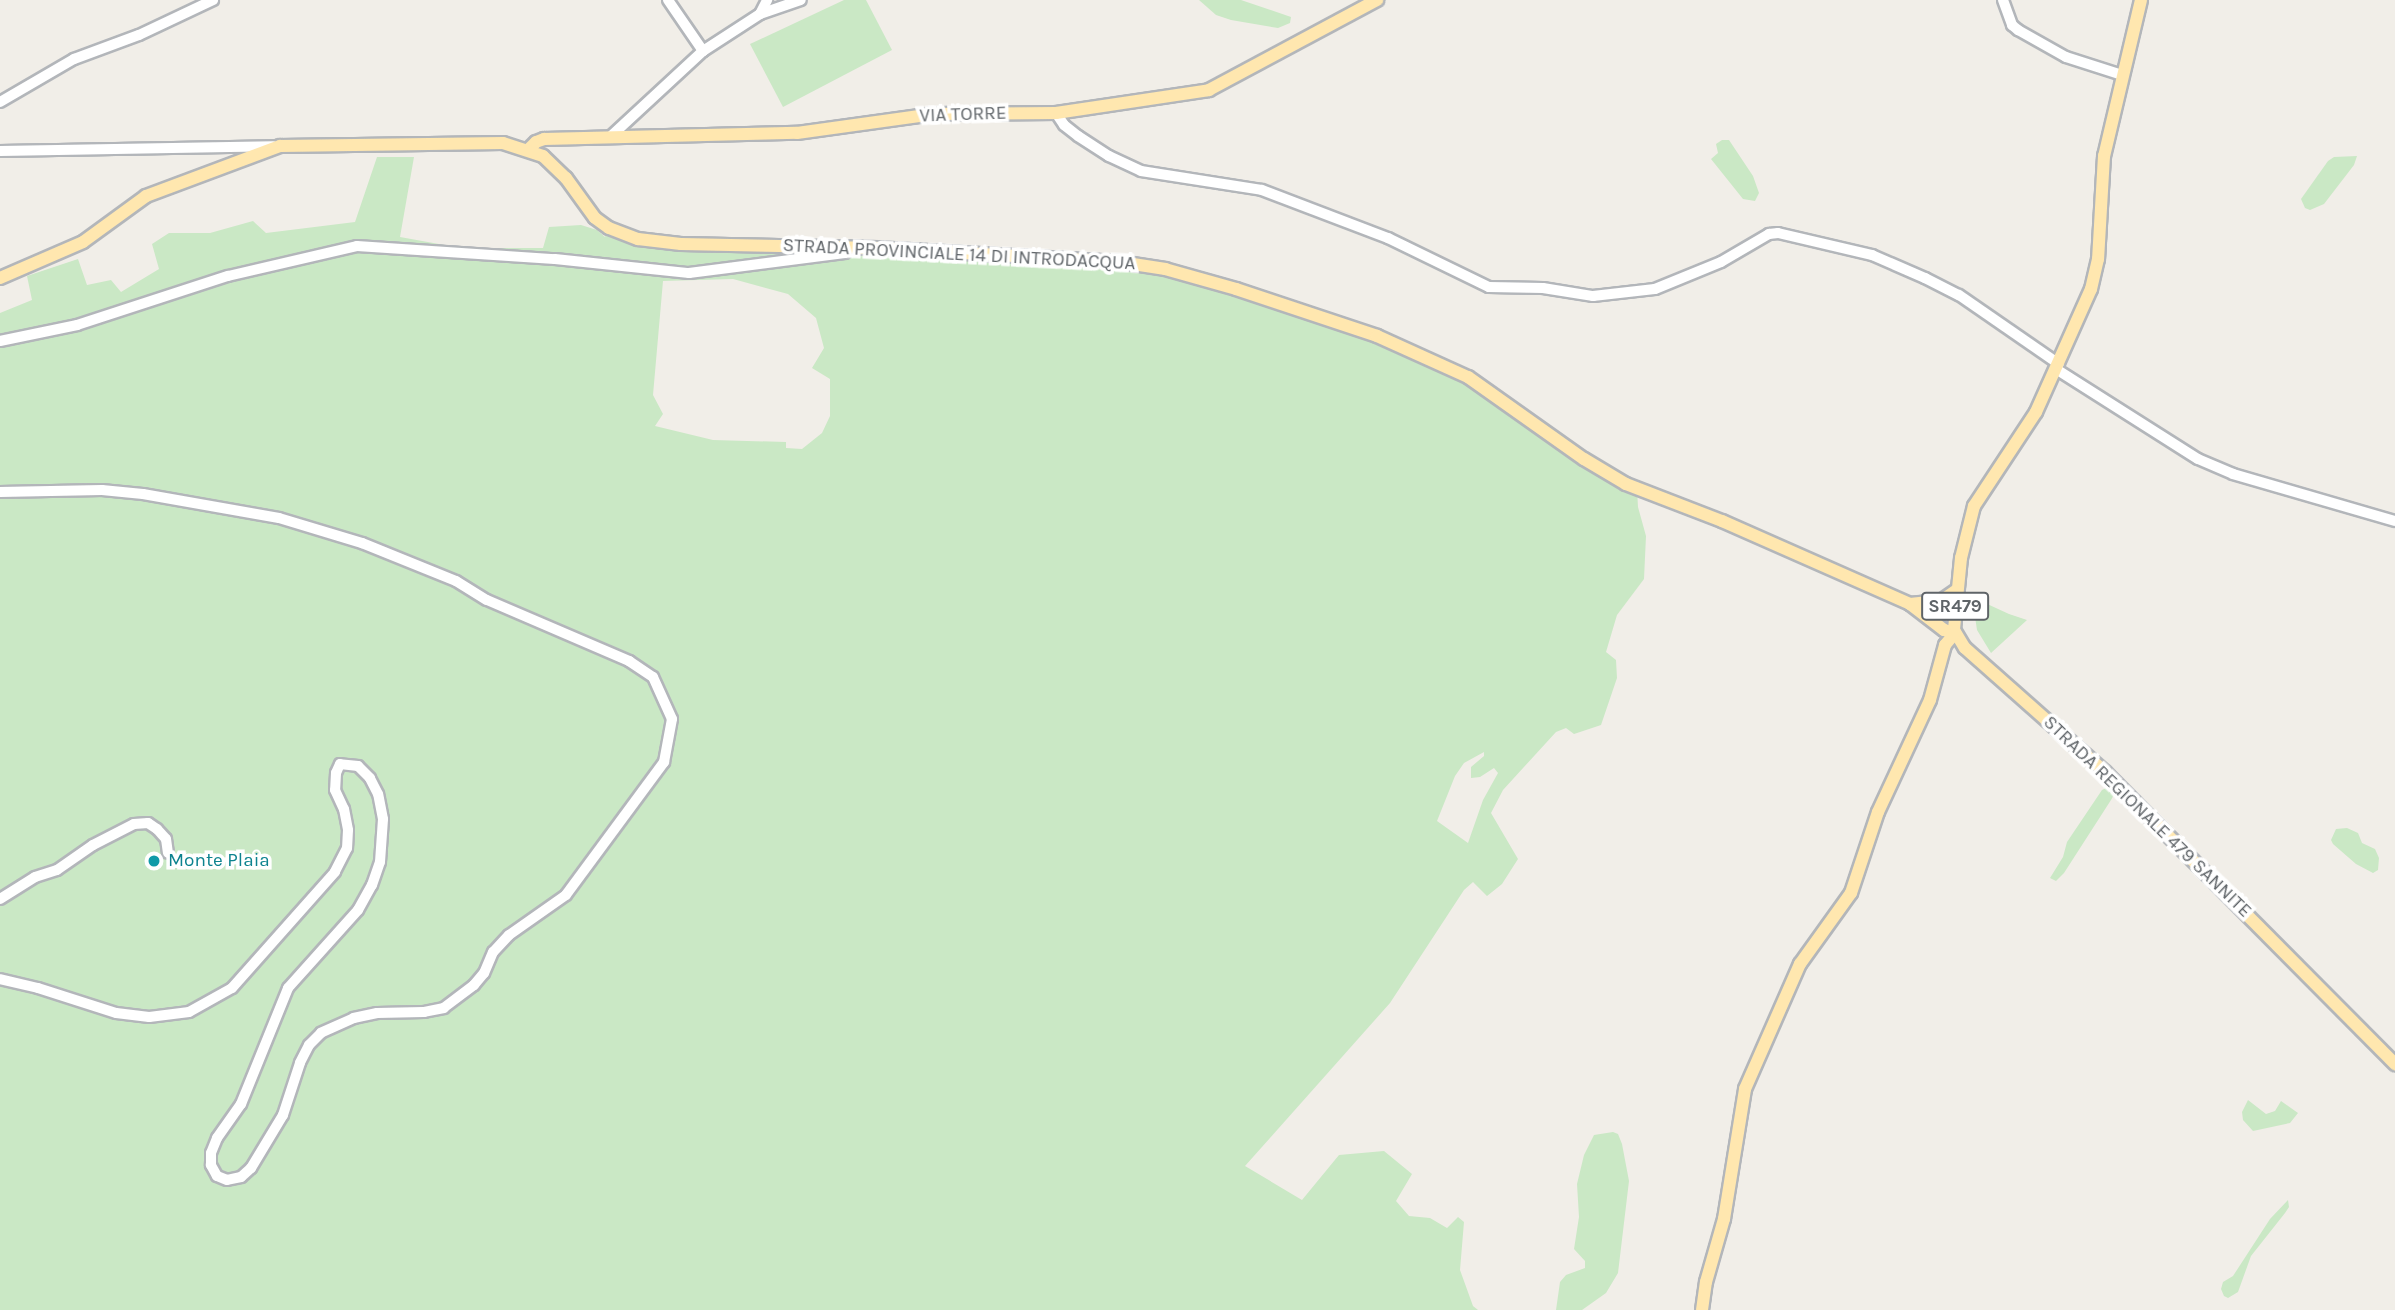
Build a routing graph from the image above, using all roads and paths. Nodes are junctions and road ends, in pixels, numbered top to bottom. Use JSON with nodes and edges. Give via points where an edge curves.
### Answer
{"nodes":[{"id":1,"x":213,"y":0,"type":"edge"},
{"id":2,"x":668,"y":0,"type":"edge"},
{"id":3,"x":767,"y":0,"type":"edge"},
{"id":4,"x":801,"y":0,"type":"edge"},
{"id":5,"x":1377,"y":0,"type":"edge"},
{"id":6,"x":2003,"y":0,"type":"edge"},
{"id":7,"x":2141,"y":0,"type":"edge"},
{"id":8,"x":761,"y":14,"type":"junction"},
{"id":9,"x":703,"y":51,"type":"junction"},
{"id":10,"x":2122,"y":75,"type":"junction"},
{"id":11,"x":0,"y":102,"type":"edge"},
{"id":12,"x":1056,"y":113,"type":"junction"},
{"id":13,"x":610,"y":137,"type":"junction"},
{"id":14,"x":281,"y":145,"type":"junction"},
{"id":15,"x":529,"y":149,"type":"junction"},
{"id":16,"x":0,"y":151,"type":"edge"},
{"id":17,"x":846,"y":247,"type":"junction"},
{"id":18,"x":0,"y":278,"type":"edge"},
{"id":19,"x":0,"y":341,"type":"edge"},
{"id":20,"x":2057,"y":367,"type":"junction"},
{"id":21,"x":0,"y":492,"type":"edge"},
{"id":22,"x":2395,"y":521,"type":"edge"},
{"id":23,"x":1957,"y":590,"type":"junction"},
{"id":24,"x":1910,"y":604,"type":"junction"},
{"id":25,"x":1955,"y":633,"type":"junction"},
{"id":26,"x":168,"y":853,"type":"dead end"},
{"id":27,"x":0,"y":900,"type":"edge"},
{"id":28,"x":0,"y":979,"type":"edge"},
{"id":29,"x":2395,"y":1064,"type":"edge"},
{"id":30,"x":1702,"y":1310,"type":"edge"}],
"edges":[{"from":1,"to":11,"type":"street","via":[[74,60]]},
{"from":2,"to":9,"type":"street"},
{"from":3,"to":8,"type":"street"},
{"from":4,"to":8,"type":"street"},
{"from":5,"to":12,"type":"main road","name":"VIA TORRE","via":[[1209,90]]},
{"from":6,"to":10,"type":"street","via":[[2018,30],[2066,57]]},
{"from":7,"to":10,"type":"main road","number":"SR479"},
{"from":8,"to":9,"type":"street"},
{"from":9,"to":13,"type":"street"},
{"from":10,"to":20,"type":"main road","number":"SR479","via":[[2104,156],[2095,275]]},
{"from":12,"to":13,"type":"main road","name":"VIA TORRE","via":[[933,114],[797,133]]},
{"from":12,"to":20,"type":"street","via":[[1078,136],[1140,171],[1262,190],[1388,238],[1489,287],[1525,286],[1593,296],[1656,289],[1778,233],[1872,255],[1959,295]]},
{"from":13,"to":15,"type":"main road","name":"VIA TORRE","via":[[540,140]]},
{"from":14,"to":15,"type":"main road","name":"STRADA PROVINCIALE 14 DI INTRODACQUA","via":[[490,142]]},
{"from":14,"to":16,"type":"street"},
{"from":14,"to":18,"type":"main road","name":"STRADA PROVINCIALE 14 DI INTRODACQUA","via":[[146,196],[83,242]]},
{"from":15,"to":17,"type":"main road","name":"STRADA PROVINCIALE 14 DI INTRODACQUA","via":[[551,162],[595,218],[638,239]]},
{"from":17,"to":19,"type":"street","via":[[845,253],[690,272],[357,246],[228,276],[76,325]]},
{"from":17,"to":24,"type":"main road","name":"STRADA PROVINCIALE 14 DI INTRODACQUA","via":[[1145,265],[1312,313],[1468,377],[1626,484]]},
{"from":20,"to":22,"type":"street","via":[[2198,459],[2233,474]]},
{"from":20,"to":23,"type":"main road","number":"SR479","via":[[2036,412],[1974,506]]},
{"from":21,"to":28,"type":"street","via":[[143,494],[279,519],[362,543],[629,661],[653,677],[672,719],[664,762],[566,895],[509,935],[493,951],[474,985],[444,1008],[377,1013],[321,1032],[300,1063],[283,1115],[241,1177],[227,1180],[217,1176],[211,1165],[217,1138],[241,1104],[288,988],[358,910],[380,862],[383,819],[378,794],[358,766],[340,764],[336,773],[335,790],[348,830],[335,872],[232,988],[189,1013],[149,1017],[116,1013]]},
{"from":23,"to":24,"type":"main road","via":[[1941,601]]},
{"from":23,"to":25,"type":"main road","number":"SR479"},
{"from":24,"to":25,"type":"main road","name":"STRADA PROVINCIALE 14 DI INTRODACQUA"},
{"from":25,"to":29,"type":"main road","name":"STRADA REGIONALE 479 SANNITE","number":"SR479","via":[[1965,648],[2105,772]]},
{"from":25,"to":30,"type":"main road","via":[[1945,645],[1930,700],[1878,812],[1851,893],[1800,964],[1745,1089],[1724,1219]]},
{"from":26,"to":27,"type":"street","via":[[166,839],[157,829],[148,823],[134,824]]}]}
